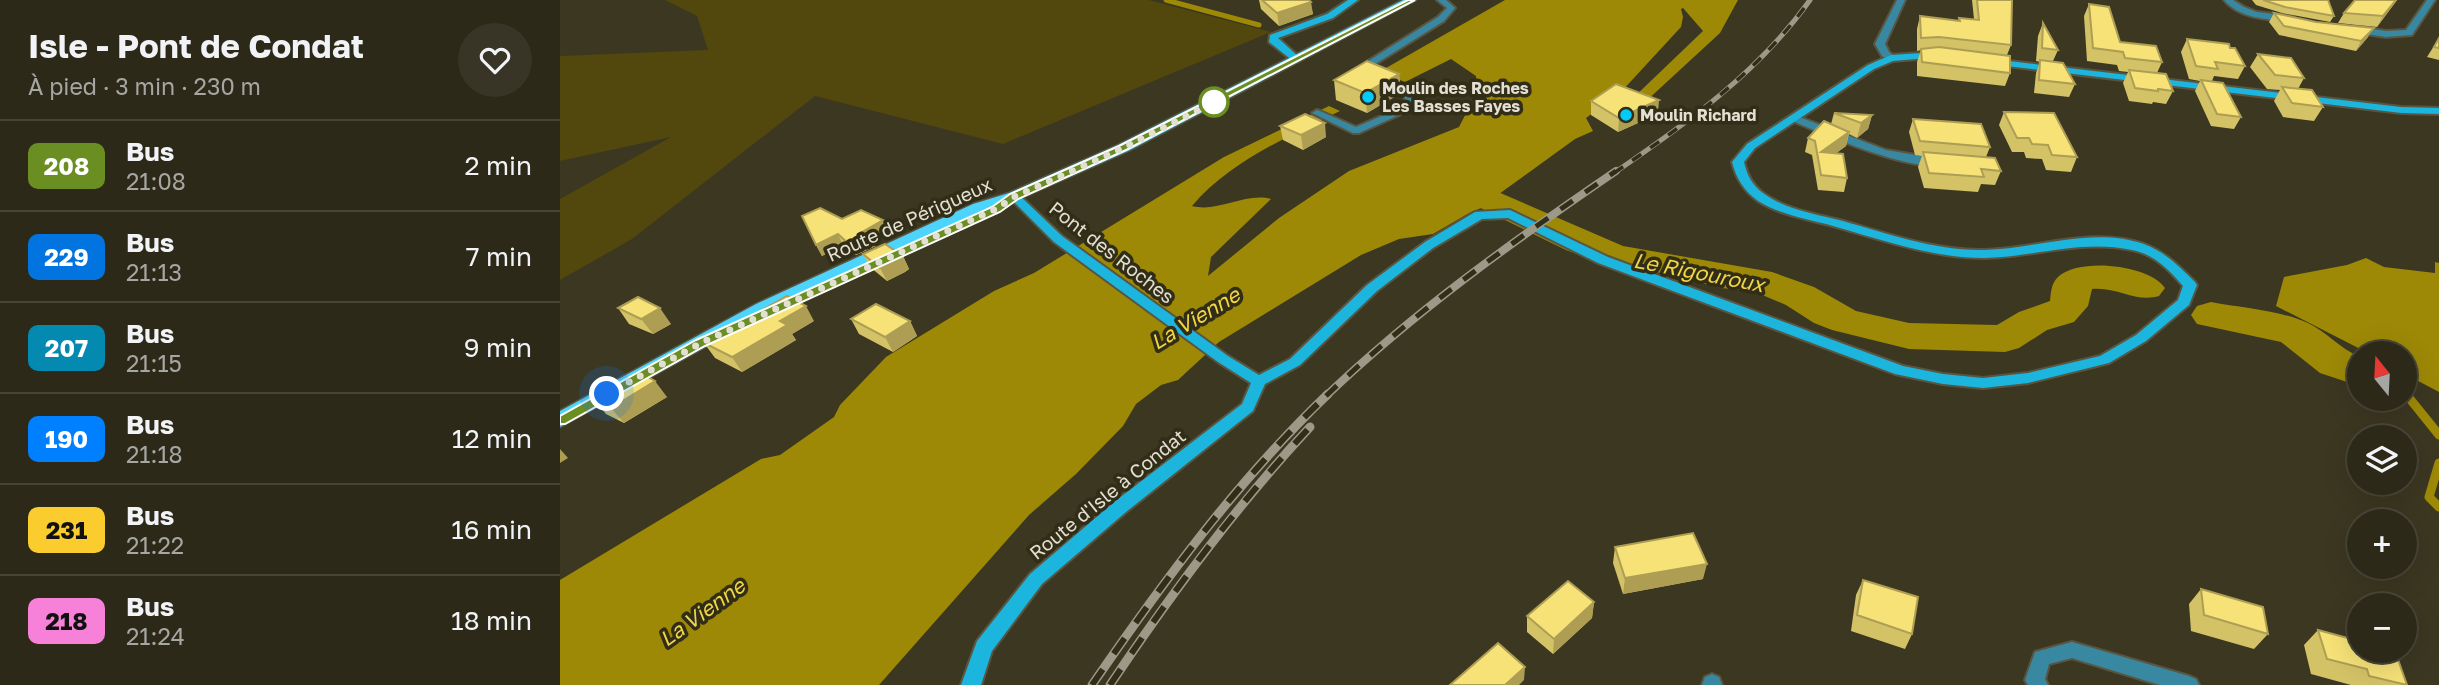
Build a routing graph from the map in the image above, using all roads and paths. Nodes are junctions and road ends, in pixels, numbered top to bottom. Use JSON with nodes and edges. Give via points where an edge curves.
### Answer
{"nodes":[{"id":1,"x":1354,"y":0,"type":"edge"},
{"id":2,"x":1411,"y":0,"type":"edge"},
{"id":3,"x":1441,"y":0,"type":"edge"},
{"id":4,"x":1901,"y":0,"type":"edge"},
{"id":5,"x":2228,"y":0,"type":"edge"},
{"id":6,"x":2431,"y":0,"type":"edge"},
{"id":7,"x":2306,"y":22,"type":"edge"},
{"id":8,"x":2346,"y":28,"type":"edge"},
{"id":9,"x":1948,"y":56,"type":"edge"},
{"id":10,"x":1891,"y":58,"type":"junction"},
{"id":11,"x":1296,"y":59,"type":"junction"},
{"id":12,"x":1975,"y":60,"type":"edge"},
{"id":13,"x":2439,"y":111,"type":"edge"},
{"id":14,"x":1317,"y":113,"type":"dead end"},
{"id":15,"x":1328,"y":117,"type":"joint"},
{"id":16,"x":1794,"y":118,"type":"junction"},
{"id":17,"x":1945,"y":163,"type":"edge"},
{"id":18,"x":1014,"y":197,"type":"junction"},
{"id":19,"x":1259,"y":381,"type":"junction"},
{"id":20,"x":560,"y":420,"type":"edge"},
{"id":21,"x":971,"y":685,"type":"edge"},
{"id":22,"x":2038,"y":685,"type":"edge"},
{"id":23,"x":2189,"y":685,"type":"edge"}],
"edges":[{"from":1,"to":11,"type":"street","via":[[1330,16],[1273,37],[1273,42]]},
{"from":2,"to":11,"type":"main road","name":"Route de Périgueux"},
{"from":3,"to":15,"type":"lane","via":[[1451,8],[1441,19],[1368,65],[1367,74],[1408,91],[1410,101],[1396,113],[1356,131]]},
{"from":4,"to":10,"type":"street","via":[[1880,44]]},
{"from":5,"to":7,"type":"street","via":[[2252,13]]},
{"from":6,"to":8,"type":"street","via":[[2409,33]]},
{"from":9,"to":10,"type":"street"},
{"from":10,"to":16,"type":"street"},
{"from":11,"to":18,"type":"main road","name":"Route de Périgueux"},
{"from":12,"to":13,"type":"street"},
{"from":14,"to":15,"type":"lane"},
{"from":16,"to":17,"type":"street","via":[[1879,153]]},
{"from":16,"to":19,"type":"street","via":[[1751,146],[1738,163],[1747,186],[1782,209],[1953,252],[2000,254],[2063,242],[2104,241],[2154,253],[2179,270],[2190,285],[2184,302],[2141,338],[2104,360],[2028,378],[1983,383],[1942,379],[1900,370],[1603,260],[1510,214],[1495,213],[1479,215],[1429,245],[1372,288],[1295,362]]},
{"from":18,"to":19,"type":"street","name":"Pont des Roches","via":[[1058,239]]},
{"from":18,"to":20,"type":"main road","name":"Route de Périgueux","via":[[701,343]]},
{"from":19,"to":21,"type":"street","name":"Route d'Isle à Condat","via":[[1248,407],[1036,579],[984,647]]},
{"from":22,"to":23,"type":"street","via":[[2035,680],[2042,658],[2072,650]]}]}
